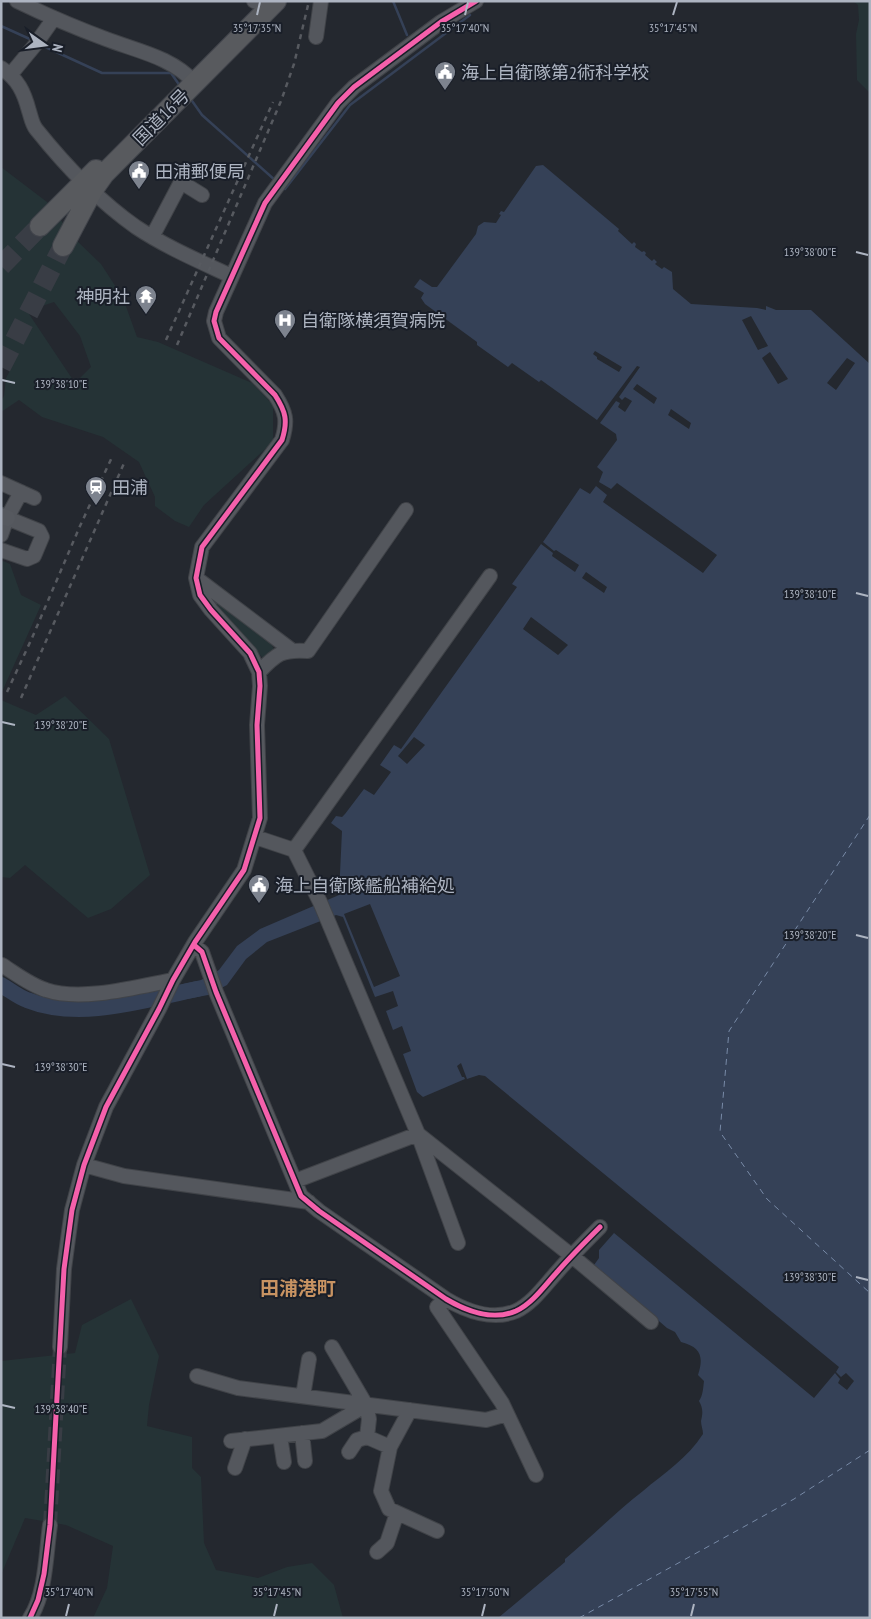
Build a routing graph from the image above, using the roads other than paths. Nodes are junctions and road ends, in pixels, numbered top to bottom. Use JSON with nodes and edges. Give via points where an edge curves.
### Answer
{"nodes":[{"id":1,"x":16,"y":1,"type":"edge"},
{"id":2,"x":321,"y":1,"type":"edge"},
{"id":3,"x":476,"y":1,"type":"edge"},
{"id":4,"x":263,"y":2,"type":"edge"},
{"id":5,"x":54,"y":18,"type":"junction"},
{"id":6,"x":316,"y":37,"type":"dead end"},
{"id":7,"x":6,"y":71,"type":"edge"},
{"id":8,"x":187,"y":85,"type":"junction"},
{"id":9,"x":88,"y":187,"type":"junction"},
{"id":10,"x":202,"y":195,"type":"dead end"},
{"id":11,"x":40,"y":226,"type":"tunnel mouth"},
{"id":12,"x":152,"y":237,"type":"junction"},
{"id":13,"x":63,"y":246,"type":"tunnel mouth"},
{"id":14,"x":231,"y":276,"type":"junction"},
{"id":15,"x":1,"y":483,"type":"edge"},
{"id":16,"x":406,"y":510,"type":"dead end"},
{"id":17,"x":4,"y":517,"type":"edge"},
{"id":18,"x":1,"y":535,"type":"edge"},
{"id":19,"x":1,"y":550,"type":"edge"},
{"id":20,"x":490,"y":576,"type":"dead end"},
{"id":21,"x":196,"y":578,"type":"junction"},
{"id":22,"x":290,"y":649,"type":"junction"},
{"id":23,"x":259,"y":672,"type":"junction"},
{"id":24,"x":255,"y":837,"type":"junction"},
{"id":25,"x":294,"y":850,"type":"junction"},
{"id":26,"x":194,"y":944,"type":"junction"},
{"id":27,"x":2,"y":965,"type":"edge"},
{"id":28,"x":172,"y":983,"type":"junction"},
{"id":29,"x":418,"y":1134,"type":"junction"},
{"id":30,"x":84,"y":1165,"type":"junction"},
{"id":31,"x":295,"y":1181,"type":"junction"},
{"id":32,"x":309,"y":1202,"type":"junction"},
{"id":33,"x":600,"y":1227,"type":"dead end"},
{"id":34,"x":458,"y":1243,"type":"dead end"},
{"id":35,"x":572,"y":1256,"type":"junction"},
{"id":36,"x":446,"y":1299,"type":"junction"},
{"id":37,"x":651,"y":1322,"type":"dead end"},
{"id":38,"x":60,"y":1347,"type":"tunnel mouth"},
{"id":39,"x":332,"y":1347,"type":"dead end"},
{"id":40,"x":309,"y":1359,"type":"dead end"},
{"id":41,"x":197,"y":1376,"type":"dead end"},
{"id":42,"x":302,"y":1396,"type":"junction"},
{"id":43,"x":366,"y":1404,"type":"junction"},
{"id":44,"x":410,"y":1410,"type":"junction"},
{"id":45,"x":508,"y":1414,"type":"junction"},
{"id":46,"x":302,"y":1433,"type":"junction"},
{"id":47,"x":280,"y":1436,"type":"junction"},
{"id":48,"x":367,"y":1437,"type":"junction"},
{"id":49,"x":245,"y":1439,"type":"junction"},
{"id":50,"x":231,"y":1441,"type":"dead end"},
{"id":51,"x":390,"y":1447,"type":"junction"},
{"id":52,"x":349,"y":1452,"type":"dead end"},
{"id":53,"x":305,"y":1461,"type":"dead end"},
{"id":54,"x":284,"y":1462,"type":"dead end"},
{"id":55,"x":235,"y":1468,"type":"dead end"},
{"id":56,"x":536,"y":1475,"type":"dead end"},
{"id":57,"x":397,"y":1512,"type":"junction"},
{"id":58,"x":50,"y":1525,"type":"tunnel mouth"},
{"id":59,"x":437,"y":1531,"type":"dead end"},
{"id":60,"x":377,"y":1552,"type":"dead end"},
{"id":61,"x":30,"y":1618,"type":"edge"}],
"edges":[{"from":1,"to":5,"type":"street"},
{"from":2,"to":6,"type":"street"},
{"from":3,"to":14,"type":"street","via":[[441,22],[354,87],[338,103],[265,203]]},
{"from":4,"to":8,"type":"highway","name":"国道16号"},
{"from":5,"to":7,"type":"street","via":[[35,45]]},
{"from":5,"to":8,"type":"street","via":[[172,63]]},
{"from":7,"to":9,"type":"street","via":[[20,85],[34,127]]},
{"from":8,"to":9,"type":"highway","name":"国道16号"},
{"from":9,"to":11,"type":"highway","name":"国道16号"},
{"from":9,"to":12,"type":"street"},
{"from":9,"to":13,"type":"highway","name":"国道16号"},
{"from":10,"to":12,"type":"street","via":[[182,182]]},
{"from":12,"to":14,"type":"street"},
{"from":14,"to":21,"type":"street","via":[[216,312],[215,329],[219,338],[275,395],[282,405],[286,427],[282,440],[202,547]]},
{"from":15,"to":17,"type":"street","via":[[28,495]]},
{"from":16,"to":22,"type":"street","via":[[308,651]]},
{"from":17,"to":18,"type":"street"},
{"from":17,"to":19,"type":"street","via":[[39,531],[42,536],[34,556],[27,559]]},
{"from":20,"to":25,"type":"street"},
{"from":21,"to":22,"type":"street"},
{"from":21,"to":23,"type":"street","via":[[200,595],[250,653]]},
{"from":22,"to":23,"type":"street","via":[[270,659]]},
{"from":23,"to":24,"type":"street","via":[[260,818]]},
{"from":24,"to":25,"type":"street"},
{"from":24,"to":26,"type":"street","via":[[244,870]]},
{"from":25,"to":29,"type":"street","via":[[320,902]]},
{"from":26,"to":28,"type":"street"},
{"from":26,"to":31,"type":"street","via":[[202,952]]},
{"from":27,"to":28,"type":"street","via":[[35,985],[69,994]]},
{"from":28,"to":30,"type":"street","via":[[106,1107]]},
{"from":29,"to":31,"type":"street"},
{"from":29,"to":34,"type":"street"},
{"from":29,"to":35,"type":"street"},
{"from":30,"to":32,"type":"street","via":[[124,1176]]},
{"from":30,"to":38,"type":"street","via":[[72,1210],[66,1254]]},
{"from":31,"to":32,"type":"street","via":[[301,1196]]},
{"from":32,"to":36,"type":"street"},
{"from":33,"to":35,"type":"street"},
{"from":35,"to":36,"type":"street","via":[[533,1298],[516,1311],[493,1315],[477,1313]]},
{"from":35,"to":37,"type":"street"},
{"from":36,"to":45,"type":"street","via":[[437,1308]]},
{"from":39,"to":43,"type":"street"},
{"from":40,"to":42,"type":"street"},
{"from":41,"to":42,"type":"street","via":[[238,1388]]},
{"from":42,"to":43,"type":"street"},
{"from":43,"to":44,"type":"street"},
{"from":43,"to":46,"type":"street","via":[[322,1431]]},
{"from":43,"to":48,"type":"street","via":[[369,1419]]},
{"from":44,"to":45,"type":"street","via":[[486,1420]]},
{"from":44,"to":51,"type":"street"},
{"from":45,"to":56,"type":"street"},
{"from":46,"to":47,"type":"street"},
{"from":46,"to":53,"type":"street"},
{"from":47,"to":49,"type":"street"},
{"from":47,"to":54,"type":"street"},
{"from":48,"to":51,"type":"street"},
{"from":48,"to":52,"type":"street","via":[[357,1440]]},
{"from":49,"to":50,"type":"street"},
{"from":49,"to":55,"type":"street"},
{"from":51,"to":57,"type":"street","via":[[381,1491],[389,1509]]},
{"from":57,"to":59,"type":"street"},
{"from":57,"to":60,"type":"street","via":[[387,1543]]},
{"from":58,"to":61,"type":"street","via":[[44,1574]]}]}
